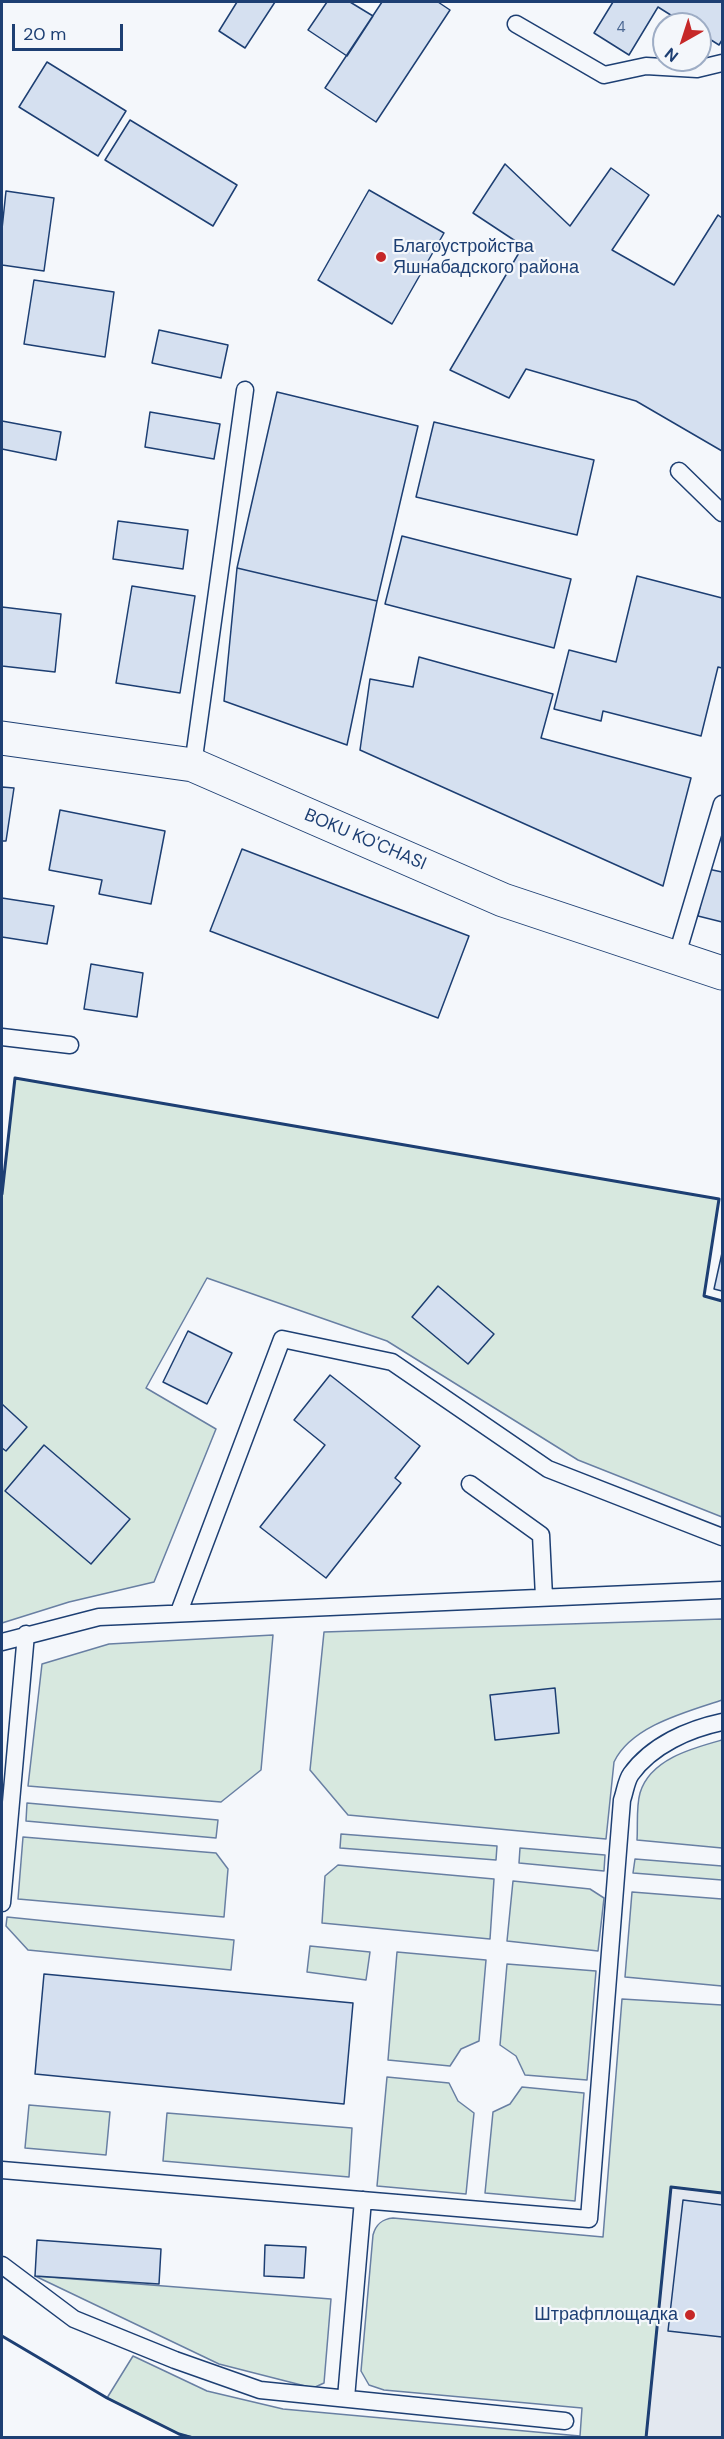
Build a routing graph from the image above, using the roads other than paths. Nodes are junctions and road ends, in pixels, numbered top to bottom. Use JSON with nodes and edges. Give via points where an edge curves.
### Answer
{"nodes":[{"id":1,"x":516,"y":24,"type":"dead end"},
{"id":2,"x":723,"y":63,"type":"edge"},
{"id":3,"x":245,"y":390,"type":"dead end"},
{"id":4,"x":679,"y":471,"type":"dead end"},
{"id":5,"x":723,"y":513,"type":"edge"},
{"id":6,"x":2,"y":738,"type":"edge"},
{"id":7,"x":193,"y":765,"type":"junction"},
{"id":8,"x":723,"y":804,"type":"edge"},
{"id":9,"x":676,"y":958,"type":"junction"},
{"id":10,"x":723,"y":973,"type":"edge"},
{"id":11,"x":2,"y":1036,"type":"edge"},
{"id":12,"x":70,"y":1045,"type":"dead end"},
{"id":13,"x":470,"y":1484,"type":"dead end"},
{"id":14,"x":723,"y":1537,"type":"edge"},
{"id":15,"x":723,"y":1590,"type":"edge"},
{"id":16,"x":544,"y":1597,"type":"junction"},
{"id":17,"x":179,"y":1612,"type":"junction"},
{"id":18,"x":26,"y":1634,"type":"junction"},
{"id":19,"x":2,"y":1642,"type":"edge"},
{"id":20,"x":723,"y":1722,"type":"edge"},
{"id":21,"x":2,"y":1903,"type":"edge"},
{"id":22,"x":2,"y":2170,"type":"edge"},
{"id":23,"x":363,"y":2200,"type":"junction"},
{"id":24,"x":2,"y":2265,"type":"edge"},
{"id":25,"x":346,"y":2398,"type":"junction"},
{"id":26,"x":565,"y":2421,"type":"dead end"}],
"edges":[{"from":1,"to":2,"type":"lane","via":[[604,75],[646,66],[697,69]]},
{"from":3,"to":7,"type":"lane"},
{"from":4,"to":5,"type":"lane"},
{"from":6,"to":7,"type":"street","name":"BOKU KO'CHASI"},
{"from":7,"to":9,"type":"street","name":"BOKU KO'CHASI","via":[[503,900]]},
{"from":8,"to":9,"type":"lane"},
{"from":9,"to":10,"type":"street","name":"BOKU KO'CHASI"},
{"from":11,"to":12,"type":"lane"},
{"from":13,"to":16,"type":"lane","via":[[541,1535]]},
{"from":14,"to":17,"type":"lane","via":[[548,1469],[392,1362],[282,1339]]},
{"from":15,"to":16,"type":"lane"},
{"from":16,"to":17,"type":"lane"},
{"from":17,"to":18,"type":"lane","via":[[99,1617]]},
{"from":18,"to":19,"type":"lane"},
{"from":18,"to":21,"type":"lane"},
{"from":20,"to":23,"type":"lane","via":[[701,1727],[649,1755],[630,1775],[622,1800],[589,2218]]},
{"from":22,"to":23,"type":"lane"},
{"from":23,"to":25,"type":"lane"},
{"from":24,"to":25,"type":"lane","via":[[74,2319],[175,2360],[260,2390]]},
{"from":25,"to":26,"type":"lane"}]}
